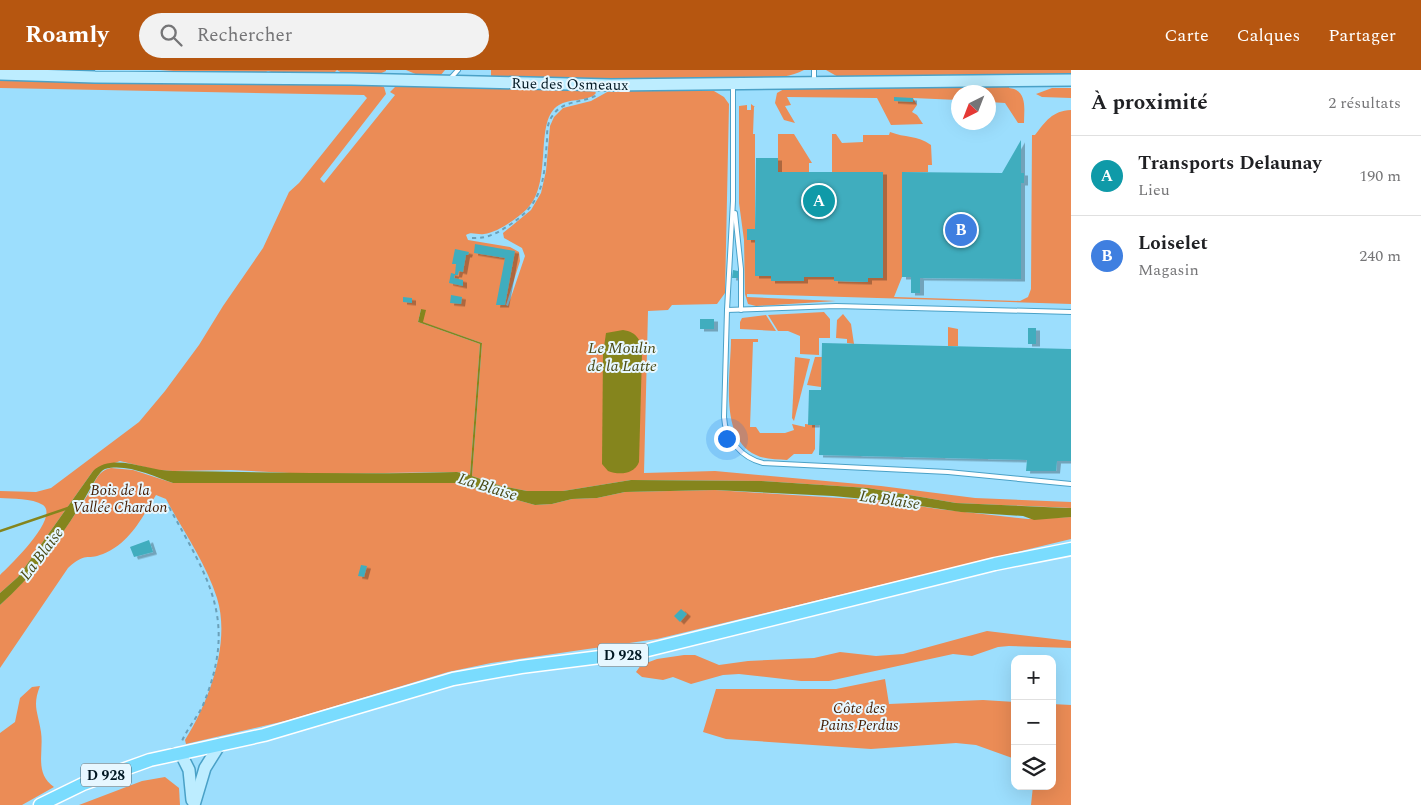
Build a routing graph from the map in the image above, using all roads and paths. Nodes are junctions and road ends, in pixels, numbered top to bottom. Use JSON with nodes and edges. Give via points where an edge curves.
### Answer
{"nodes":[{"id":1,"x":458,"y":70,"type":"edge"},
{"id":2,"x":814,"y":70,"type":"edge"},
{"id":3,"x":0,"y":74,"type":"edge"},
{"id":4,"x":1071,"y":80,"type":"edge"},
{"id":5,"x":447,"y":82,"type":"junction"},
{"id":6,"x":611,"y":85,"type":"junction"},
{"id":7,"x":733,"y":85,"type":"junction"},
{"id":8,"x":814,"y":85,"type":"junction"},
{"id":9,"x":733,"y":201,"type":"junction"},
{"id":10,"x":472,"y":238,"type":"dead end"},
{"id":11,"x":727,"y":310,"type":"junction"},
{"id":12,"x":741,"y":310,"type":"junction"},
{"id":13,"x":1071,"y":312,"type":"edge"},
{"id":14,"x":1071,"y":484,"type":"edge"},
{"id":15,"x":168,"y":507,"type":"dead end"},
{"id":16,"x":1071,"y":549,"type":"edge"},
{"id":17,"x":220,"y":744,"type":"junction"},
{"id":18,"x":174,"y":754,"type":"junction"},
{"id":19,"x":40,"y":805,"type":"edge"},
{"id":20,"x":193,"y":805,"type":"edge"}],
"edges":[{"from":1,"to":5,"type":"lane"},
{"from":2,"to":8,"type":"lane"},
{"from":3,"to":5,"type":"main road","name":"Rue des Osmeaux"},
{"from":4,"to":8,"type":"main road","name":"Rue des Osmeaux"},
{"from":5,"to":6,"type":"main road","name":"Rue des Osmeaux"},
{"from":6,"to":7,"type":"main road","name":"Rue des Osmeaux"},
{"from":6,"to":10,"type":"path","via":[[597,96],[562,106],[554,113],[547,130],[545,174],[535,201],[504,229],[486,237]]},
{"from":7,"to":8,"type":"main road","name":"Rue des Osmeaux"},
{"from":7,"to":9,"type":"lane"},
{"from":9,"to":11,"type":"lane"},
{"from":9,"to":12,"type":"lane","via":[[741,269]]},
{"from":11,"to":12,"type":"lane"},
{"from":11,"to":14,"type":"lane","via":[[724,422],[734,444],[751,459],[770,464],[948,472]]},
{"from":12,"to":13,"type":"lane","via":[[836,306]]},
{"from":15,"to":18,"type":"path","via":[[212,590],[219,626],[206,697]]},
{"from":16,"to":17,"type":"main road","number":"D 928","via":[[995,564],[640,652],[479,673],[264,735]]},
{"from":17,"to":18,"type":"main road","number":"D 928"},
{"from":17,"to":20,"type":"main road","via":[[205,768]]},
{"from":18,"to":19,"type":"main road","number":"D 928","via":[[114,772]]},
{"from":18,"to":20,"type":"main road","via":[[183,758],[189,770]]}]}
